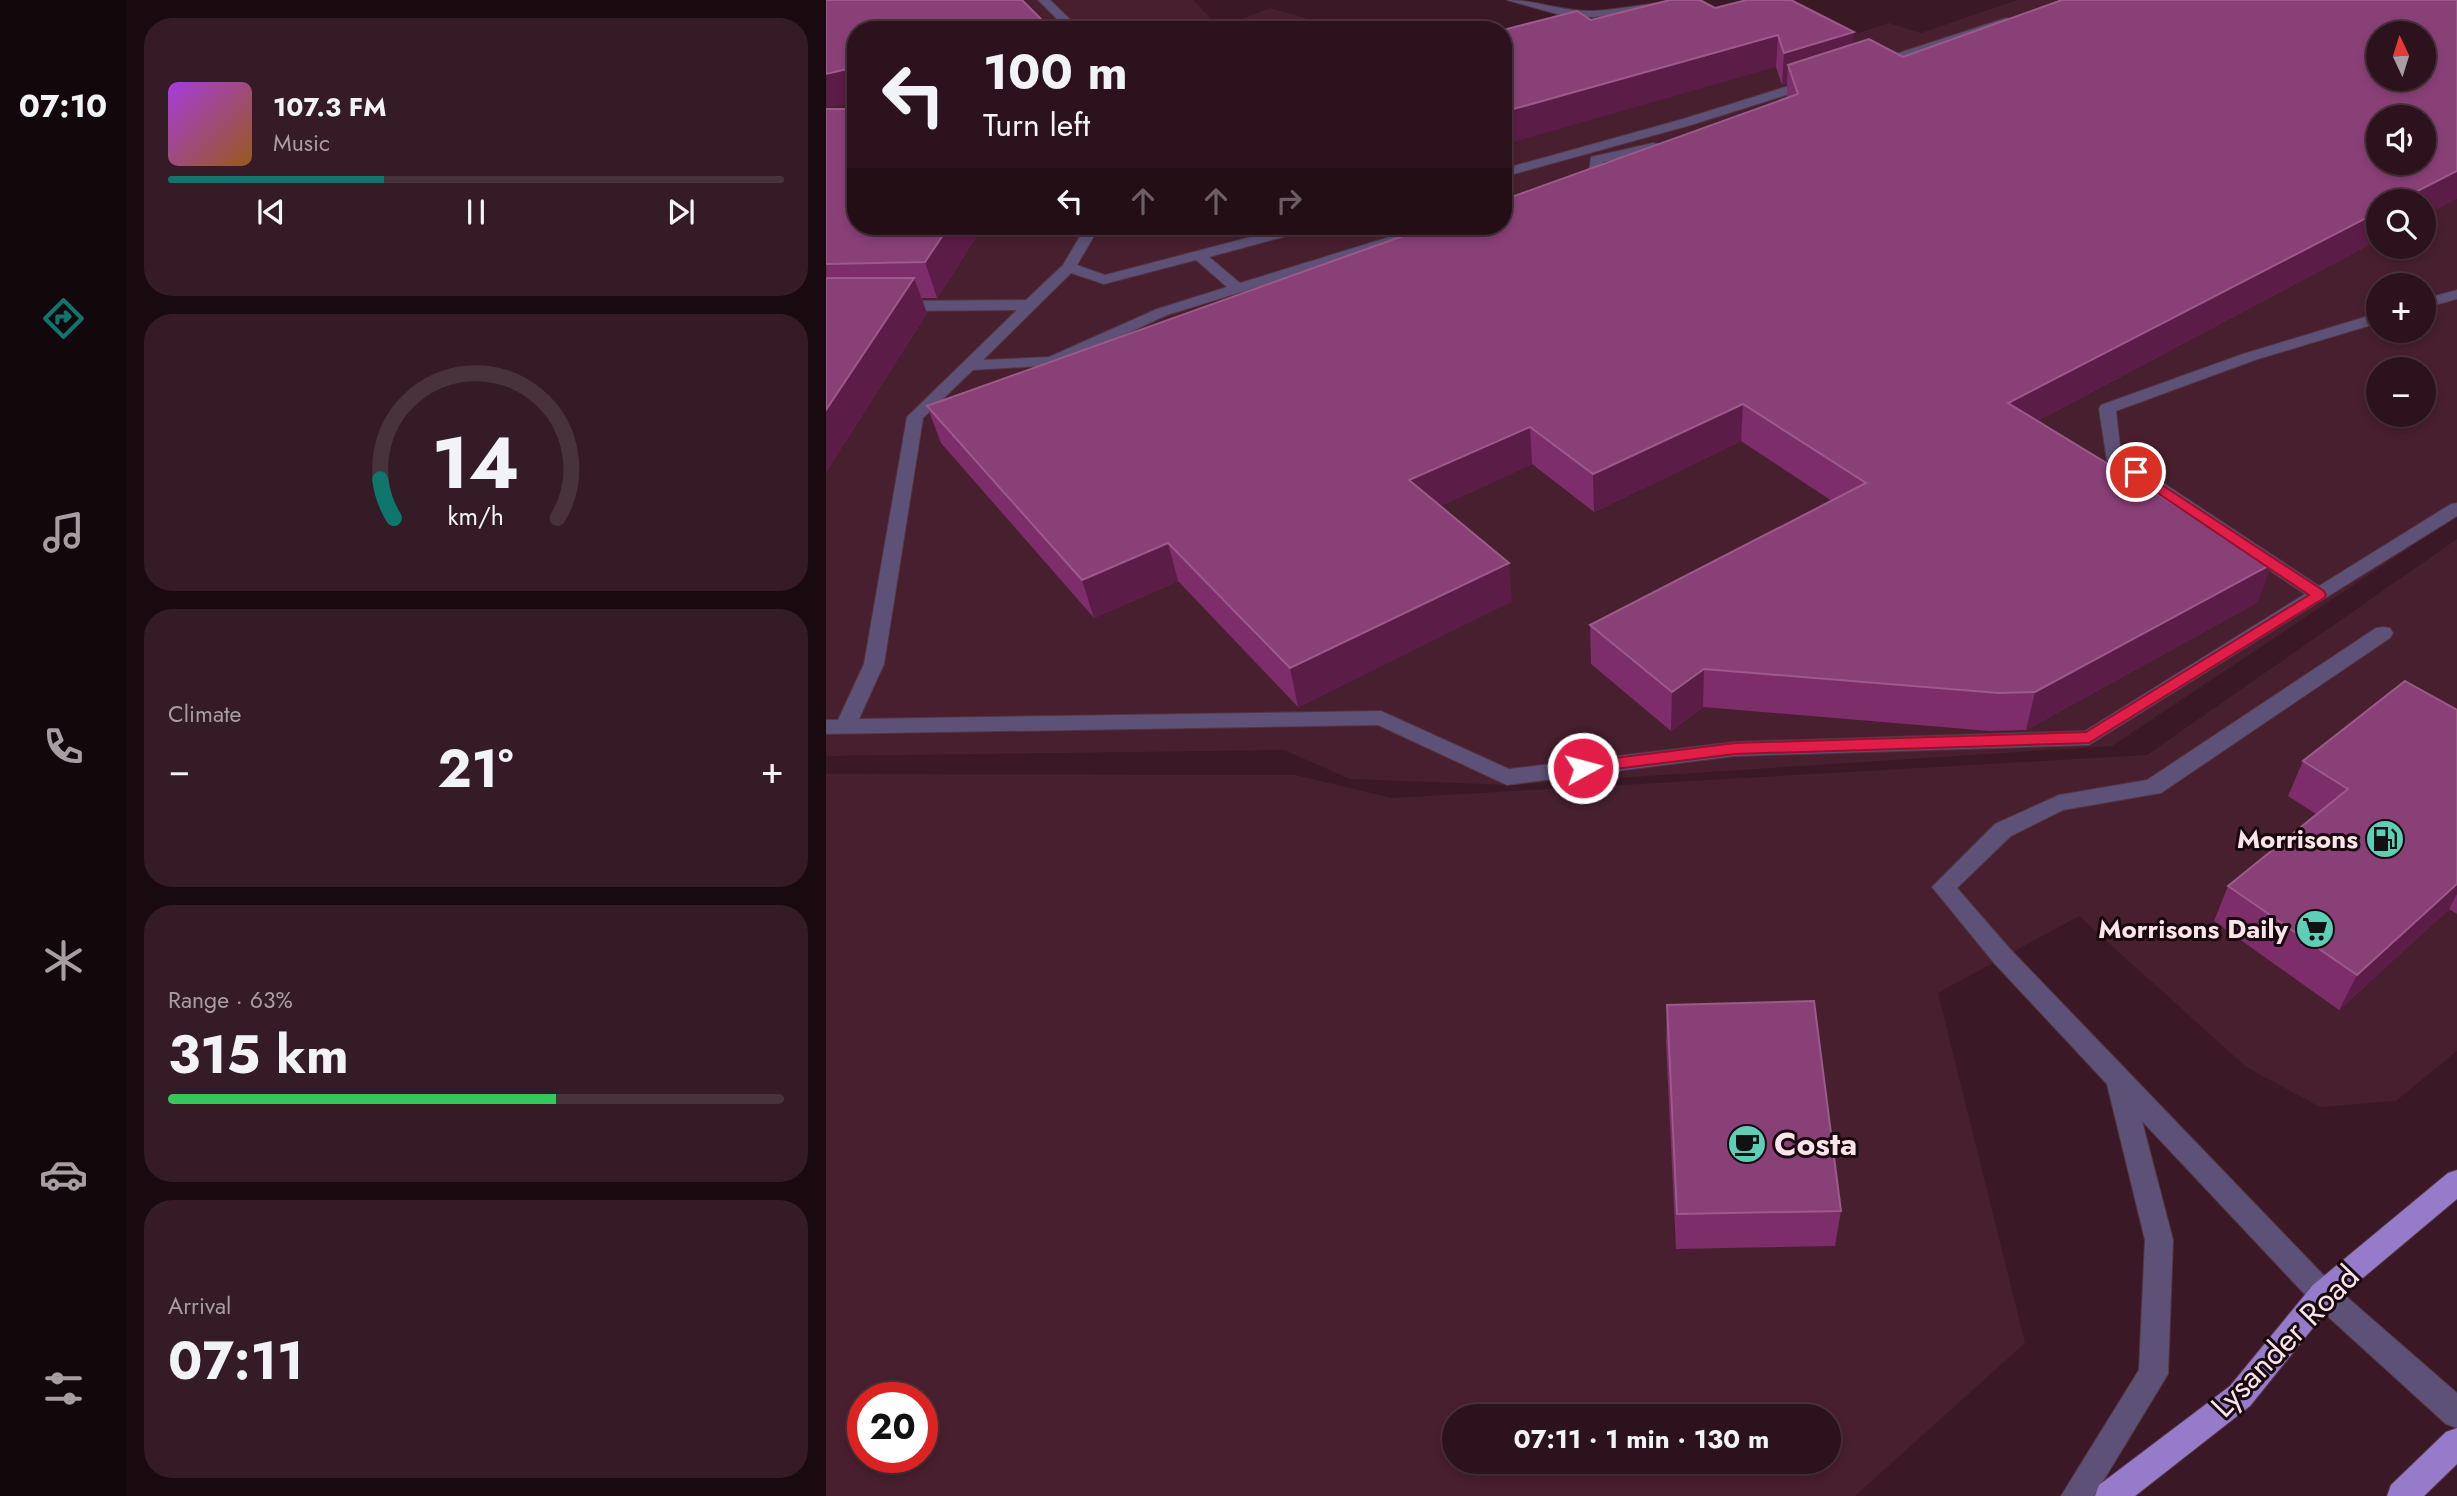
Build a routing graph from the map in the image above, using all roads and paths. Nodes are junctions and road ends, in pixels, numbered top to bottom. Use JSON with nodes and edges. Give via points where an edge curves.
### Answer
{"nodes":[{"id":1,"x":1044,"y":0,"type":"edge"},
{"id":2,"x":1513,"y":0,"type":"edge"},
{"id":3,"x":1690,"y":0,"type":"edge"},
{"id":4,"x":2020,"y":16,"type":"edge"},
{"id":5,"x":1066,"y":21,"type":"edge"},
{"id":6,"x":1859,"y":68,"type":"edge"},
{"id":7,"x":1832,"y":76,"type":"edge"},
{"id":8,"x":1653,"y":147,"type":"edge"},
{"id":9,"x":1512,"y":171,"type":"edge"},
{"id":10,"x":1555,"y":190,"type":"edge"},
{"id":11,"x":1088,"y":235,"type":"edge"},
{"id":12,"x":1274,"y":235,"type":"edge"},
{"id":13,"x":1409,"y":235,"type":"edge"},
{"id":14,"x":1199,"y":255,"type":"junction"},
{"id":15,"x":1069,"y":267,"type":"junction"},
{"id":16,"x":1238,"y":289,"type":"junction"},
{"id":17,"x":2457,"y":294,"type":"edge"},
{"id":18,"x":2436,"y":300,"type":"edge"},
{"id":19,"x":880,"y":306,"type":"edge"},
{"id":20,"x":1029,"y":306,"type":"junction"},
{"id":21,"x":2366,"y":322,"type":"edge"},
{"id":22,"x":969,"y":365,"type":"junction"},
{"id":23,"x":2457,"y":508,"type":"edge"},
{"id":24,"x":2319,"y":595,"type":"junction"},
{"id":25,"x":2383,"y":633,"type":"dead end"},
{"id":26,"x":835,"y":727,"type":"edge"},
{"id":27,"x":2118,"y":1078,"type":"junction"},
{"id":28,"x":2457,"y":1182,"type":"edge"},
{"id":29,"x":2323,"y":1294,"type":"junction"},
{"id":30,"x":2457,"y":1413,"type":"edge"},
{"id":31,"x":2457,"y":1443,"type":"edge"},
{"id":32,"x":2076,"y":1496,"type":"edge"},
{"id":33,"x":2110,"y":1496,"type":"edge"},
{"id":34,"x":2402,"y":1496,"type":"edge"}],
"edges":[{"from":1,"to":5,"type":"street"},
{"from":2,"to":3,"type":"street","via":[[1564,13],[1594,14]]},
{"from":4,"to":6,"type":"street"},
{"from":7,"to":9,"type":"street"},
{"from":8,"to":10,"type":"street","via":[[1596,160],[1596,174]]},
{"from":11,"to":15,"type":"street"},
{"from":12,"to":14,"type":"street"},
{"from":13,"to":16,"type":"street"},
{"from":14,"to":15,"type":"street","via":[[1104,280]]},
{"from":14,"to":16,"type":"street"},
{"from":15,"to":20,"type":"street"},
{"from":16,"to":22,"type":"street","via":[[1162,312],[1052,362]]},
{"from":17,"to":18,"type":"street"},
{"from":19,"to":20,"type":"street"},
{"from":20,"to":22,"type":"street"},
{"from":21,"to":24,"type":"street","via":[[2249,357],[2107,409],[2113,457]]},
{"from":22,"to":26,"type":"street","via":[[915,417],[874,664]]},
{"from":23,"to":24,"type":"street"},
{"from":24,"to":26,"type":"street","via":[[2089,738],[1735,748],[1507,777],[1381,718]]},
{"from":25,"to":27,"type":"street","via":[[2153,787],[2059,803],[2003,830],[1942,887]]},
{"from":27,"to":29,"type":"street"},
{"from":27,"to":32,"type":"street","via":[[2159,1240],[2153,1374]]},
{"from":28,"to":29,"type":"main road","name":"Lysander Road"},
{"from":29,"to":30,"type":"street"},
{"from":29,"to":33,"type":"main road","name":"Lysander Road","via":[[2240,1396]]},
{"from":31,"to":34,"type":"main road"}]}
